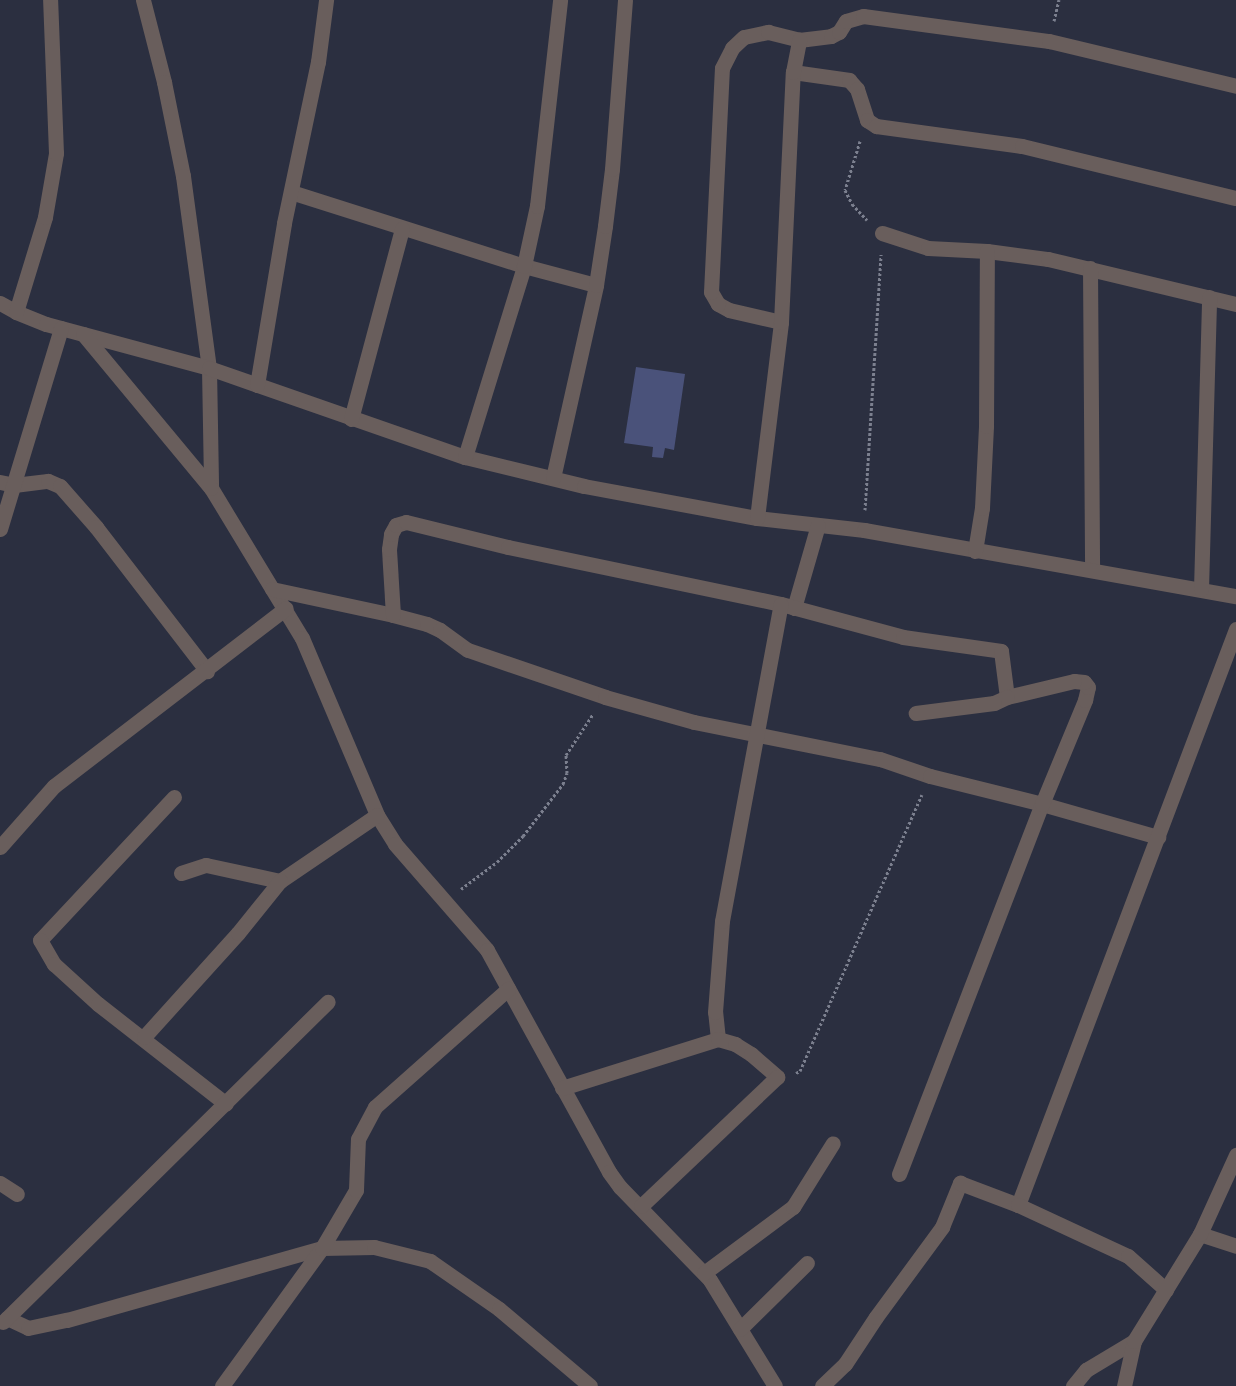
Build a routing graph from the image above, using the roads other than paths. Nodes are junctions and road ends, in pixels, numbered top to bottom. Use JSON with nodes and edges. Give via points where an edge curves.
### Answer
{"nodes":[{"id":1,"x":50,"y":0,"type":"edge"},
{"id":2,"x":143,"y":0,"type":"edge"},
{"id":3,"x":326,"y":0,"type":"edge"},
{"id":4,"x":560,"y":0,"type":"edge"},
{"id":5,"x":625,"y":0,"type":"edge"},
{"id":6,"x":799,"y":40,"type":"junction"},
{"id":7,"x":793,"y":72,"type":"junction"},
{"id":8,"x":1236,"y":86,"type":"edge"},
{"id":9,"x":291,"y":192,"type":"junction"},
{"id":10,"x":1236,"y":198,"type":"edge"},
{"id":11,"x":402,"y":229,"type":"junction"},
{"id":12,"x":882,"y":233,"type":"road end"},
{"id":13,"x":987,"y":251,"type":"junction"},
{"id":14,"x":524,"y":266,"type":"junction"},
{"id":15,"x":1090,"y":268,"type":"junction"},
{"id":16,"x":596,"y":285,"type":"junction"},
{"id":17,"x":1208,"y":297,"type":"junction"},
{"id":18,"x":0,"y":303,"type":"edge"},
{"id":19,"x":1236,"y":304,"type":"edge"},
{"id":20,"x":16,"y":312,"type":"junction"},
{"id":21,"x":781,"y":322,"type":"junction"},
{"id":22,"x":61,"y":328,"type":"junction"},
{"id":23,"x":83,"y":334,"type":"junction"},
{"id":24,"x":209,"y":368,"type":"junction"},
{"id":25,"x":257,"y":385,"type":"junction"},
{"id":26,"x":351,"y":419,"type":"junction"},
{"id":27,"x":465,"y":457,"type":"junction"},
{"id":28,"x":553,"y":478,"type":"junction"},
{"id":29,"x":7,"y":484,"type":"edge"},
{"id":30,"x":211,"y":488,"type":"junction"},
{"id":31,"x":757,"y":518,"type":"junction"},
{"id":32,"x":818,"y":526,"type":"junction"},
{"id":33,"x":0,"y":528,"type":"edge"},
{"id":34,"x":975,"y":551,"type":"junction"},
{"id":35,"x":1092,"y":570,"type":"junction"},
{"id":36,"x":272,"y":589,"type":"junction"},
{"id":37,"x":1201,"y":589,"type":"junction"},
{"id":38,"x":1236,"y":596,"type":"edge"},
{"id":39,"x":788,"y":606,"type":"junction"},
{"id":40,"x":286,"y":608,"type":"junction"},
{"id":41,"x":394,"y":614,"type":"junction"},
{"id":42,"x":1236,"y":629,"type":"edge"},
{"id":43,"x":207,"y":671,"type":"junction"},
{"id":44,"x":1007,"y":697,"type":"junction"},
{"id":45,"x":916,"y":713,"type":"dead end"},
{"id":46,"x":756,"y":735,"type":"junction"},
{"id":47,"x":174,"y":797,"type":"dead end"},
{"id":48,"x":1042,"y":804,"type":"junction"},
{"id":49,"x":377,"y":815,"type":"junction"},
{"id":50,"x":1158,"y":837,"type":"junction"},
{"id":51,"x":0,"y":847,"type":"edge"},
{"id":52,"x":181,"y":873,"type":"dead end"},
{"id":53,"x":280,"y":881,"type":"junction"},
{"id":54,"x":508,"y":989,"type":"junction"},
{"id":55,"x":328,"y":1002,"type":"dead end"},
{"id":56,"x":144,"y":1038,"type":"junction"},
{"id":57,"x":718,"y":1039,"type":"junction"},
{"id":58,"x":562,"y":1088,"type":"junction"},
{"id":59,"x":226,"y":1104,"type":"junction"},
{"id":60,"x":833,"y":1143,"type":"dead end"},
{"id":61,"x":1236,"y":1155,"type":"edge"},
{"id":62,"x":899,"y":1174,"type":"dead end"},
{"id":63,"x":0,"y":1182,"type":"edge"},
{"id":64,"x":17,"y":1194,"type":"dead end"},
{"id":65,"x":1018,"y":1205,"type":"junction"},
{"id":66,"x":641,"y":1206,"type":"junction"},
{"id":67,"x":1200,"y":1234,"type":"junction"},
{"id":68,"x":1236,"y":1246,"type":"edge"},
{"id":69,"x":322,"y":1248,"type":"junction"},
{"id":70,"x":808,"y":1263,"type":"dead end"},
{"id":71,"x":704,"y":1273,"type":"junction"},
{"id":72,"x":1166,"y":1290,"type":"junction"},
{"id":73,"x":4,"y":1322,"type":"edge"},
{"id":74,"x":740,"y":1329,"type":"junction"},
{"id":75,"x":1134,"y":1341,"type":"junction"},
{"id":76,"x":222,"y":1386,"type":"edge"},
{"id":77,"x":590,"y":1386,"type":"edge"},
{"id":78,"x":775,"y":1386,"type":"edge"},
{"id":79,"x":822,"y":1386,"type":"edge"},
{"id":80,"x":1073,"y":1386,"type":"edge"},
{"id":81,"x":1124,"y":1386,"type":"edge"}],
"edges":[{"from":1,"to":20,"type":"street","via":[[56,153],[44,217]]},
{"from":2,"to":24,"type":"street","via":[[183,176]]},
{"from":3,"to":9,"type":"street","via":[[318,62]]},
{"from":4,"to":14,"type":"street","via":[[537,206]]},
{"from":5,"to":16,"type":"street","via":[[612,169]]},
{"from":6,"to":7,"type":"street"},
{"from":6,"to":8,"type":"street","via":[[831,36],[839,32],[846,21],[863,16],[1049,41]]},
{"from":6,"to":21,"type":"street","via":[[768,32],[744,37],[732,48],[722,68],[711,292],[718,304],[729,310]]},
{"from":7,"to":10,"type":"street","via":[[849,80],[857,89],[866,120],[876,126],[1022,146]]},
{"from":7,"to":21,"type":"street"},
{"from":9,"to":11,"type":"street"},
{"from":9,"to":25,"type":"street"},
{"from":11,"to":14,"type":"street"},
{"from":11,"to":26,"type":"street"},
{"from":12,"to":13,"type":"street","via":[[928,248]]},
{"from":13,"to":15,"type":"street"},
{"from":13,"to":34,"type":"street","via":[[986,426],[982,508]]},
{"from":14,"to":16,"type":"street"},
{"from":14,"to":27,"type":"street"},
{"from":15,"to":17,"type":"street"},
{"from":15,"to":35,"type":"street"},
{"from":16,"to":28,"type":"street"},
{"from":17,"to":19,"type":"street"},
{"from":17,"to":37,"type":"street"},
{"from":18,"to":20,"type":"street"},
{"from":20,"to":22,"type":"street"},
{"from":21,"to":31,"type":"street"},
{"from":22,"to":23,"type":"street"},
{"from":22,"to":29,"type":"street"},
{"from":23,"to":24,"type":"street"},
{"from":23,"to":30,"type":"street"},
{"from":24,"to":25,"type":"street"},
{"from":24,"to":30,"type":"street"},
{"from":25,"to":26,"type":"street"},
{"from":26,"to":27,"type":"street"},
{"from":27,"to":28,"type":"street"},
{"from":28,"to":31,"type":"street"},
{"from":29,"to":33,"type":"street"},
{"from":29,"to":43,"type":"street","via":[[48,481],[60,486],[96,527]]},
{"from":30,"to":36,"type":"street"},
{"from":31,"to":32,"type":"street"},
{"from":32,"to":34,"type":"street","via":[[864,530]]},
{"from":32,"to":39,"type":"street"},
{"from":34,"to":35,"type":"street"},
{"from":35,"to":37,"type":"street"},
{"from":36,"to":40,"type":"street"},
{"from":36,"to":41,"type":"street"},
{"from":37,"to":38,"type":"street"},
{"from":39,"to":41,"type":"street","via":[[508,547],[406,522],[396,525],[389,549]]},
{"from":39,"to":44,"type":"street","via":[[904,638],[1001,650]]},
{"from":39,"to":46,"type":"street"},
{"from":40,"to":43,"type":"street"},
{"from":40,"to":49,"type":"street","via":[[318,674]]},
{"from":41,"to":46,"type":"street","via":[[440,630],[468,650],[605,696],[694,722]]},
{"from":42,"to":50,"type":"street"},
{"from":43,"to":51,"type":"street","via":[[54,786]]},
{"from":44,"to":45,"type":"street","via":[[994,703]]},
{"from":44,"to":48,"type":"street","via":[[1074,682],[1084,682],[1088,687]]},
{"from":46,"to":48,"type":"street","via":[[871,757],[930,776]]},
{"from":46,"to":57,"type":"street","via":[[722,921],[715,1012]]},
{"from":47,"to":56,"type":"street","via":[[40,940],[54,964],[98,1004]]},
{"from":48,"to":50,"type":"street"},
{"from":48,"to":62,"type":"street"},
{"from":49,"to":53,"type":"street"},
{"from":49,"to":54,"type":"street","via":[[396,844],[487,950]]},
{"from":50,"to":65,"type":"street"},
{"from":52,"to":53,"type":"street","via":[[206,865]]},
{"from":53,"to":56,"type":"street"},
{"from":54,"to":58,"type":"street"},
{"from":54,"to":69,"type":"street","via":[[374,1107],[358,1139],[356,1190]]},
{"from":55,"to":59,"type":"street"},
{"from":56,"to":59,"type":"street"},
{"from":57,"to":58,"type":"street"},
{"from":57,"to":66,"type":"street","via":[[751,1054],[777,1077]]},
{"from":58,"to":66,"type":"street","via":[[608,1172]]},
{"from":59,"to":73,"type":"street"},
{"from":60,"to":71,"type":"street","via":[[793,1207]]},
{"from":61,"to":67,"type":"street"},
{"from":63,"to":64,"type":"street"},
{"from":65,"to":72,"type":"street","via":[[1128,1256]]},
{"from":65,"to":79,"type":"street","via":[[960,1183],[942,1227],[845,1364]]},
{"from":66,"to":71,"type":"street"},
{"from":67,"to":68,"type":"street"},
{"from":67,"to":72,"type":"street"},
{"from":69,"to":73,"type":"street","via":[[67,1320],[28,1328]]},
{"from":69,"to":76,"type":"street"},
{"from":69,"to":77,"type":"street","via":[[374,1247],[430,1262],[499,1309]]},
{"from":70,"to":74,"type":"street"},
{"from":71,"to":74,"type":"street"},
{"from":72,"to":75,"type":"street"},
{"from":74,"to":78,"type":"street"},
{"from":75,"to":80,"type":"street","via":[[1086,1370]]},
{"from":75,"to":81,"type":"street"}]}
